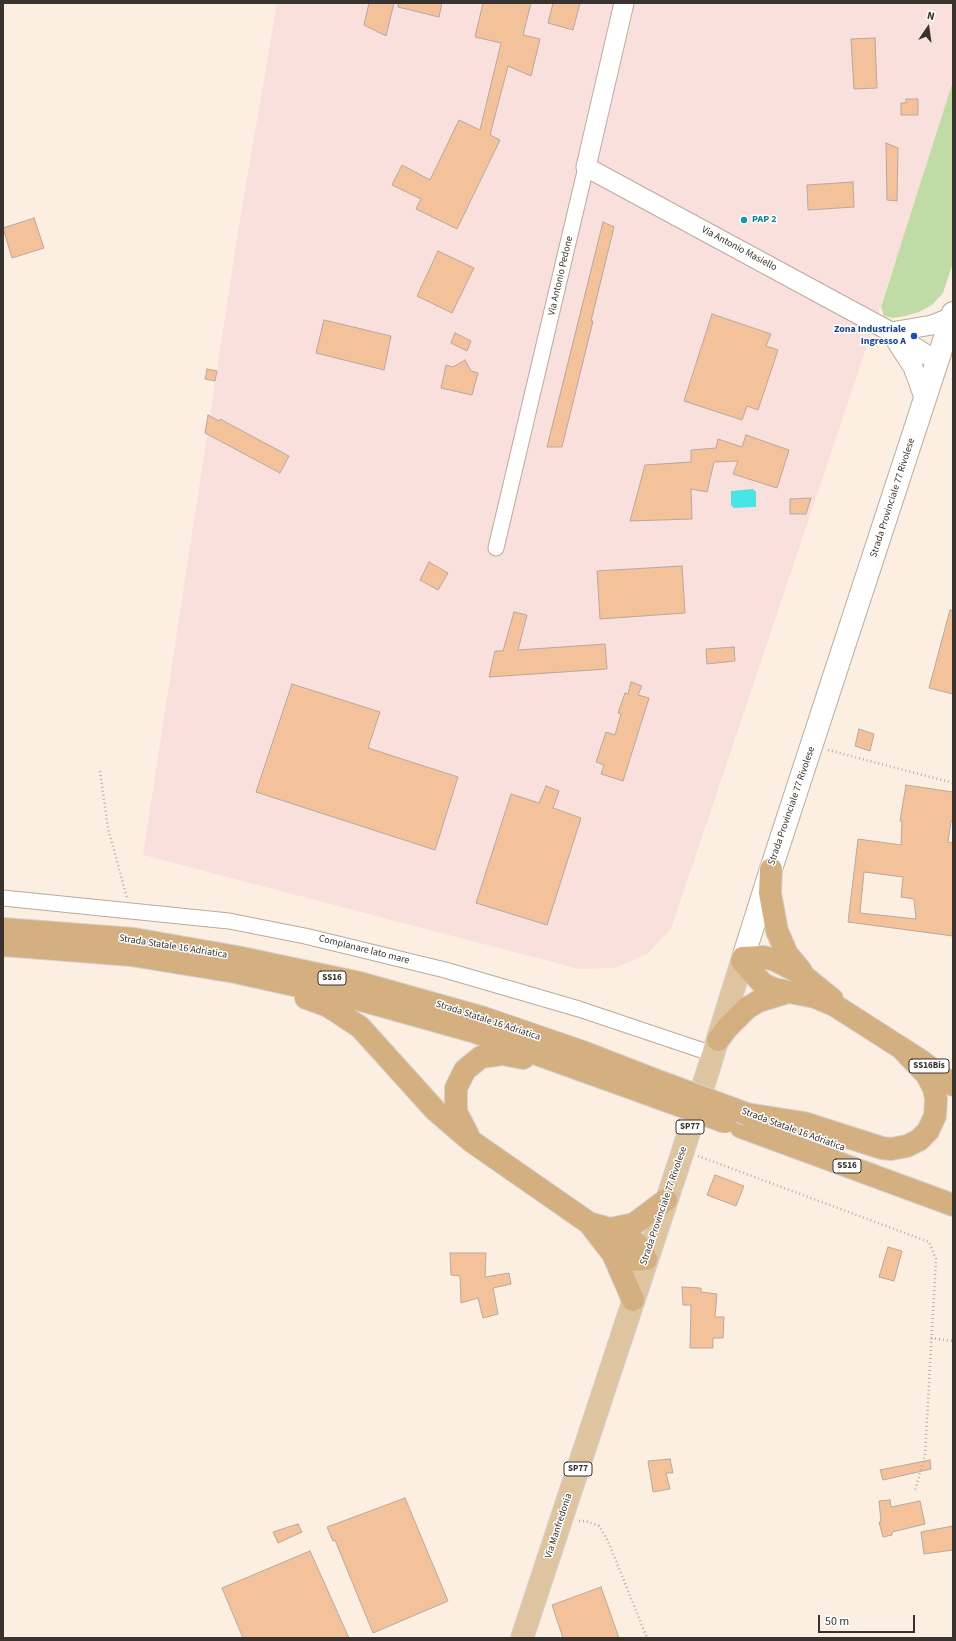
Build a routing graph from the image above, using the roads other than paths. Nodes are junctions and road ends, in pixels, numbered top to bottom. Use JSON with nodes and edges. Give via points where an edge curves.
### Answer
{"nodes":[{"id":1,"x":624,"y":3,"type":"edge"},
{"id":2,"x":586,"y":167,"type":"junction"},
{"id":3,"x":952,"y":315,"type":"edge"},
{"id":4,"x":891,"y":332,"type":"junction"},
{"id":5,"x":940,"y":352,"type":"junction"},
{"id":6,"x":925,"y":400,"type":"junction"},
{"id":7,"x":496,"y":548,"type":"dead end"},
{"id":8,"x":770,"y":869,"type":"junction"},
{"id":9,"x":3,"y":898,"type":"edge"},
{"id":10,"x":3,"y":929,"type":"edge"},
{"id":11,"x":3,"y":945,"type":"edge"},
{"id":12,"x":743,"y":960,"type":"junction"},
{"id":13,"x":235,"y":972,"type":"junction"},
{"id":14,"x":813,"y":983,"type":"junction"},
{"id":15,"x":788,"y":992,"type":"junction"},
{"id":16,"x":853,"y":1017,"type":"junction"},
{"id":17,"x":715,"y":1047,"type":"junction"},
{"id":18,"x":903,"y":1050,"type":"junction"},
{"id":19,"x":578,"y":1068,"type":"junction"},
{"id":20,"x":953,"y":1085,"type":"edge"},
{"id":21,"x":648,"y":1086,"type":"junction"},
{"id":22,"x":744,"y":1120,"type":"junction"},
{"id":23,"x":471,"y":1141,"type":"junction"},
{"id":24,"x":953,"y":1189,"type":"edge"},
{"id":25,"x":666,"y":1200,"type":"junction"},
{"id":26,"x":953,"y":1205,"type":"edge"},
{"id":27,"x":589,"y":1223,"type":"junction"},
{"id":28,"x":610,"y":1229,"type":"junction"},
{"id":29,"x":612,"y":1254,"type":"junction"},
{"id":30,"x":646,"y":1259,"type":"junction"},
{"id":31,"x":633,"y":1300,"type":"junction"},
{"id":32,"x":522,"y":1638,"type":"edge"}],
"edges":[{"from":1,"to":2,"type":"street","name":"Via Antonio Pedone"},
{"from":2,"to":4,"type":"street","name":"Via Antonio Masiello"},
{"from":2,"to":7,"type":"street","name":"Via Antonio Pedone"},
{"from":3,"to":4,"type":"street","via":[[932,325]]},
{"from":3,"to":5,"type":"main road","name":"Strada Provinciale 77 Rivolese","number":"SP77"},
{"from":4,"to":5,"type":"street"},
{"from":4,"to":6,"type":"street","via":[[912,367]]},
{"from":5,"to":6,"type":"main road","name":"Strada Provinciale 77 Rivolese","number":"SP77"},
{"from":6,"to":8,"type":"main road","name":"Strada Provinciale 77 Rivolese","number":"SP77"},
{"from":8,"to":12,"type":"main road","name":"Strada Provinciale 77 Rivolese","number":"SP77"},
{"from":8,"to":14,"type":"highway","via":[[772,904],[780,940],[796,966]]},
{"from":9,"to":17,"type":"street","name":"Complanare lato mare","via":[[229,921],[320,939],[444,970]]},
{"from":10,"to":21,"type":"highway","name":"Strada Statale 16 Adriatica","number":"SS16","via":[[134,939],[237,957],[360,984],[482,1018],[583,1052]]},
{"from":11,"to":13,"type":"highway","name":"Strada Statale 16 Adriatica","number":"SS16","via":[[131,954]]},
{"from":12,"to":14,"type":"highway","via":[[763,956],[800,973]]},
{"from":12,"to":15,"type":"highway","via":[[763,984]]},
{"from":12,"to":17,"type":"main road","name":"Strada Provinciale 77 Rivolese","number":"SP77"},
{"from":13,"to":19,"type":"highway","name":"Strada Statale 16 Adriatica","number":"SS16","via":[[379,1005],[475,1032]]},
{"from":13,"to":23,"type":"highway","via":[[328,1006],[360,1027],[435,1110]]},
{"from":14,"to":16,"type":"highway"},
{"from":15,"to":16,"type":"highway","via":[[815,997]]},
{"from":15,"to":17,"type":"highway","via":[[759,1001],[747,1008],[732,1022]]},
{"from":16,"to":18,"type":"highway"},
{"from":17,"to":25,"type":"main road","name":"Strada Provinciale 77 Rivolese","number":"SP77"},
{"from":18,"to":20,"type":"highway","number":"SS16Bis","via":[[937,1071]]},
{"from":18,"to":22,"type":"highway","via":[[927,1075],[936,1100],[935,1116],[928,1131],[919,1140],[907,1146],[882,1148],[804,1123]]},
{"from":19,"to":21,"type":"highway","name":"Strada Statale 16 Adriatica","number":"SS16"},
{"from":19,"to":23,"type":"highway","via":[[502,1054],[481,1057],[465,1070],[456,1088],[456,1112]]},
{"from":21,"to":22,"type":"highway","name":"Strada Statale 16 Adriatica","number":"SS16","bridge":true},
{"from":22,"to":24,"type":"highway","name":"Strada Statale 16 Adriatica","number":"SS16"},
{"from":22,"to":26,"type":"highway","name":"Strada Statale 16 Adriatica","number":"SS16"},
{"from":23,"to":27,"type":"highway"},
{"from":25,"to":28,"type":"highway","via":[[634,1224]]},
{"from":25,"to":30,"type":"main road","name":"Strada Provinciale 77 Rivolese","number":"SP77"},
{"from":27,"to":28,"type":"highway"},
{"from":27,"to":29,"type":"highway"},
{"from":28,"to":30,"type":"highway","via":[[636,1243]]},
{"from":29,"to":30,"type":"highway","via":[[628,1260]]},
{"from":29,"to":31,"type":"highway"},
{"from":30,"to":31,"type":"main road","name":"Strada Provinciale 77 Rivolese","number":"SP77"},
{"from":31,"to":32,"type":"main road","name":"Via Manfredonia","number":"SP77"}]}
